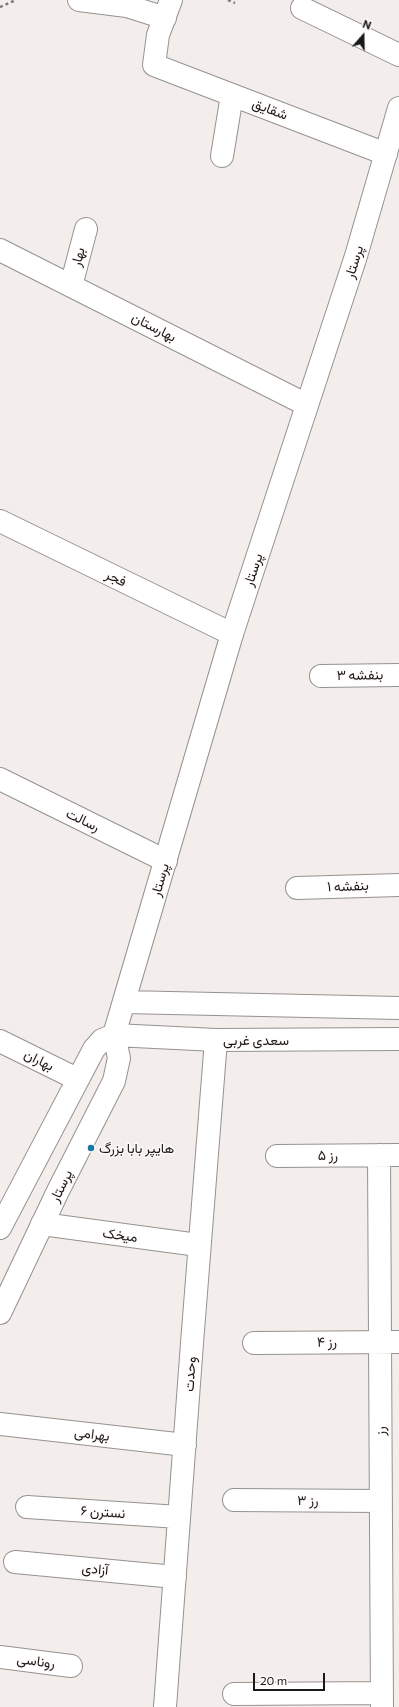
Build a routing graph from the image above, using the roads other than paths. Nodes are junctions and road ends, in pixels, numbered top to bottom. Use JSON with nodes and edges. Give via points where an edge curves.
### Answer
{"nodes":[{"id":1,"x":79,"y":0,"type":"edge"},
{"id":2,"x":128,"y":3,"type":"edge"},
{"id":3,"x":302,"y":8,"type":"dead end"},
{"id":4,"x":168,"y":9,"type":"edge"},
{"id":5,"x":399,"y":55,"type":"edge"},
{"id":6,"x":232,"y":95,"type":"junction"},
{"id":7,"x":399,"y":108,"type":"edge"},
{"id":8,"x":386,"y":154,"type":"junction"},
{"id":9,"x":222,"y":156,"type":"dead end"},
{"id":10,"x":86,"y":229,"type":"dead end"},
{"id":11,"x":0,"y":250,"type":"edge"},
{"id":12,"x":71,"y":286,"type":"junction"},
{"id":13,"x":307,"y":405,"type":"junction"},
{"id":14,"x":0,"y":521,"type":"edge"},
{"id":15,"x":232,"y":634,"type":"junction"},
{"id":16,"x":399,"y":675,"type":"edge"},
{"id":17,"x":321,"y":676,"type":"dead end"},
{"id":18,"x":0,"y":779,"type":"edge"},
{"id":19,"x":166,"y":861,"type":"junction"},
{"id":20,"x":399,"y":885,"type":"edge"},
{"id":21,"x":297,"y":888,"type":"dead end"},
{"id":22,"x":124,"y":1002,"type":"junction"},
{"id":23,"x":399,"y":1008,"type":"edge"},
{"id":24,"x":114,"y":1035,"type":"junction"},
{"id":25,"x":399,"y":1039,"type":"edge"},
{"id":26,"x":216,"y":1040,"type":"junction"},
{"id":27,"x":0,"y":1041,"type":"edge"},
{"id":28,"x":77,"y":1080,"type":"junction"},
{"id":29,"x":389,"y":1155,"type":"edge"},
{"id":30,"x":277,"y":1156,"type":"dead end"},
{"id":31,"x":42,"y":1224,"type":"junction"},
{"id":32,"x":0,"y":1228,"type":"edge"},
{"id":33,"x":198,"y":1245,"type":"junction"},
{"id":34,"x":0,"y":1313,"type":"edge"},
{"id":35,"x":389,"y":1342,"type":"edge"},
{"id":36,"x":254,"y":1343,"type":"dead end"},
{"id":37,"x":0,"y":1424,"type":"edge"},
{"id":38,"x":185,"y":1446,"type":"junction"},
{"id":39,"x":234,"y":1500,"type":"dead end"},
{"id":40,"x":381,"y":1501,"type":"junction"},
{"id":41,"x":27,"y":1507,"type":"dead end"},
{"id":42,"x":179,"y":1517,"type":"junction"},
{"id":43,"x":15,"y":1562,"type":"dead end"},
{"id":44,"x":175,"y":1577,"type":"junction"},
{"id":45,"x":0,"y":1657,"type":"edge"},
{"id":46,"x":71,"y":1666,"type":"dead end"},
{"id":47,"x":234,"y":1694,"type":"dead end"},
{"id":48,"x":382,"y":1700,"type":"edge"},
{"id":49,"x":165,"y":1707,"type":"edge"}],
"edges":[{"from":1,"to":2,"type":"street"},
{"from":2,"to":4,"type":"street"},
{"from":3,"to":5,"type":"street"},
{"from":4,"to":6,"type":"street","name":"شقایق","via":[[158,34],[154,65]]},
{"from":6,"to":8,"type":"street","name":"شقایق"},
{"from":6,"to":9,"type":"street"},
{"from":7,"to":8,"type":"street","name":"پرستار"},
{"from":8,"to":13,"type":"street","name":"پرستار","via":[[356,256]]},
{"from":10,"to":12,"type":"street","name":"بهار"},
{"from":11,"to":12,"type":"street","name":"بهارستان"},
{"from":12,"to":13,"type":"street","name":"بهارستان"},
{"from":13,"to":15,"type":"street","name":"پرستار"},
{"from":14,"to":15,"type":"street","name":"فجر"},
{"from":15,"to":19,"type":"street","name":"پرستار"},
{"from":16,"to":17,"type":"street","name":"بنفشه ۳"},
{"from":18,"to":19,"type":"street","name":"رسالت"},
{"from":19,"to":22,"type":"street","name":"پرستار"},
{"from":20,"to":21,"type":"street","name":"بنفشه ۱"},
{"from":22,"to":23,"type":"street"},
{"from":22,"to":24,"type":"street","name":"پرستار"},
{"from":24,"to":26,"type":"street","name":"سعدی غربی"},
{"from":24,"to":28,"type":"street","via":[[102,1040],[94,1048]]},
{"from":24,"to":31,"type":"street","name":"پرستار","via":[[119,1058],[114,1082]]},
{"from":25,"to":26,"type":"street","name":"سعدی غربی"},
{"from":26,"to":33,"type":"street","name":"وحدت"},
{"from":27,"to":28,"type":"street","name":"بهاران"},
{"from":28,"to":32,"type":"street"},
{"from":29,"to":30,"type":"street","name":"رز ۵"},
{"from":29,"to":35,"type":"street","name":"رز"},
{"from":31,"to":33,"type":"street","name":"میخک"},
{"from":31,"to":34,"type":"street","name":"پرستار"},
{"from":33,"to":38,"type":"street","name":"وحدت"},
{"from":35,"to":36,"type":"street","name":"رز ۴"},
{"from":35,"to":40,"type":"street","name":"رز"},
{"from":37,"to":38,"type":"street","name":"بهرامی"},
{"from":38,"to":42,"type":"street","name":"وحدت"},
{"from":39,"to":40,"type":"street","name":"رز ۳"},
{"from":40,"to":48,"type":"street","name":"رز"},
{"from":41,"to":42,"type":"street","name":"نسترن ۶"},
{"from":42,"to":44,"type":"street","name":"وحدت"},
{"from":43,"to":44,"type":"street","name":"آزادی"},
{"from":44,"to":49,"type":"street","name":"وحدت"},
{"from":45,"to":46,"type":"street","name":"روناسی"},
{"from":47,"to":48,"type":"street"}]}
